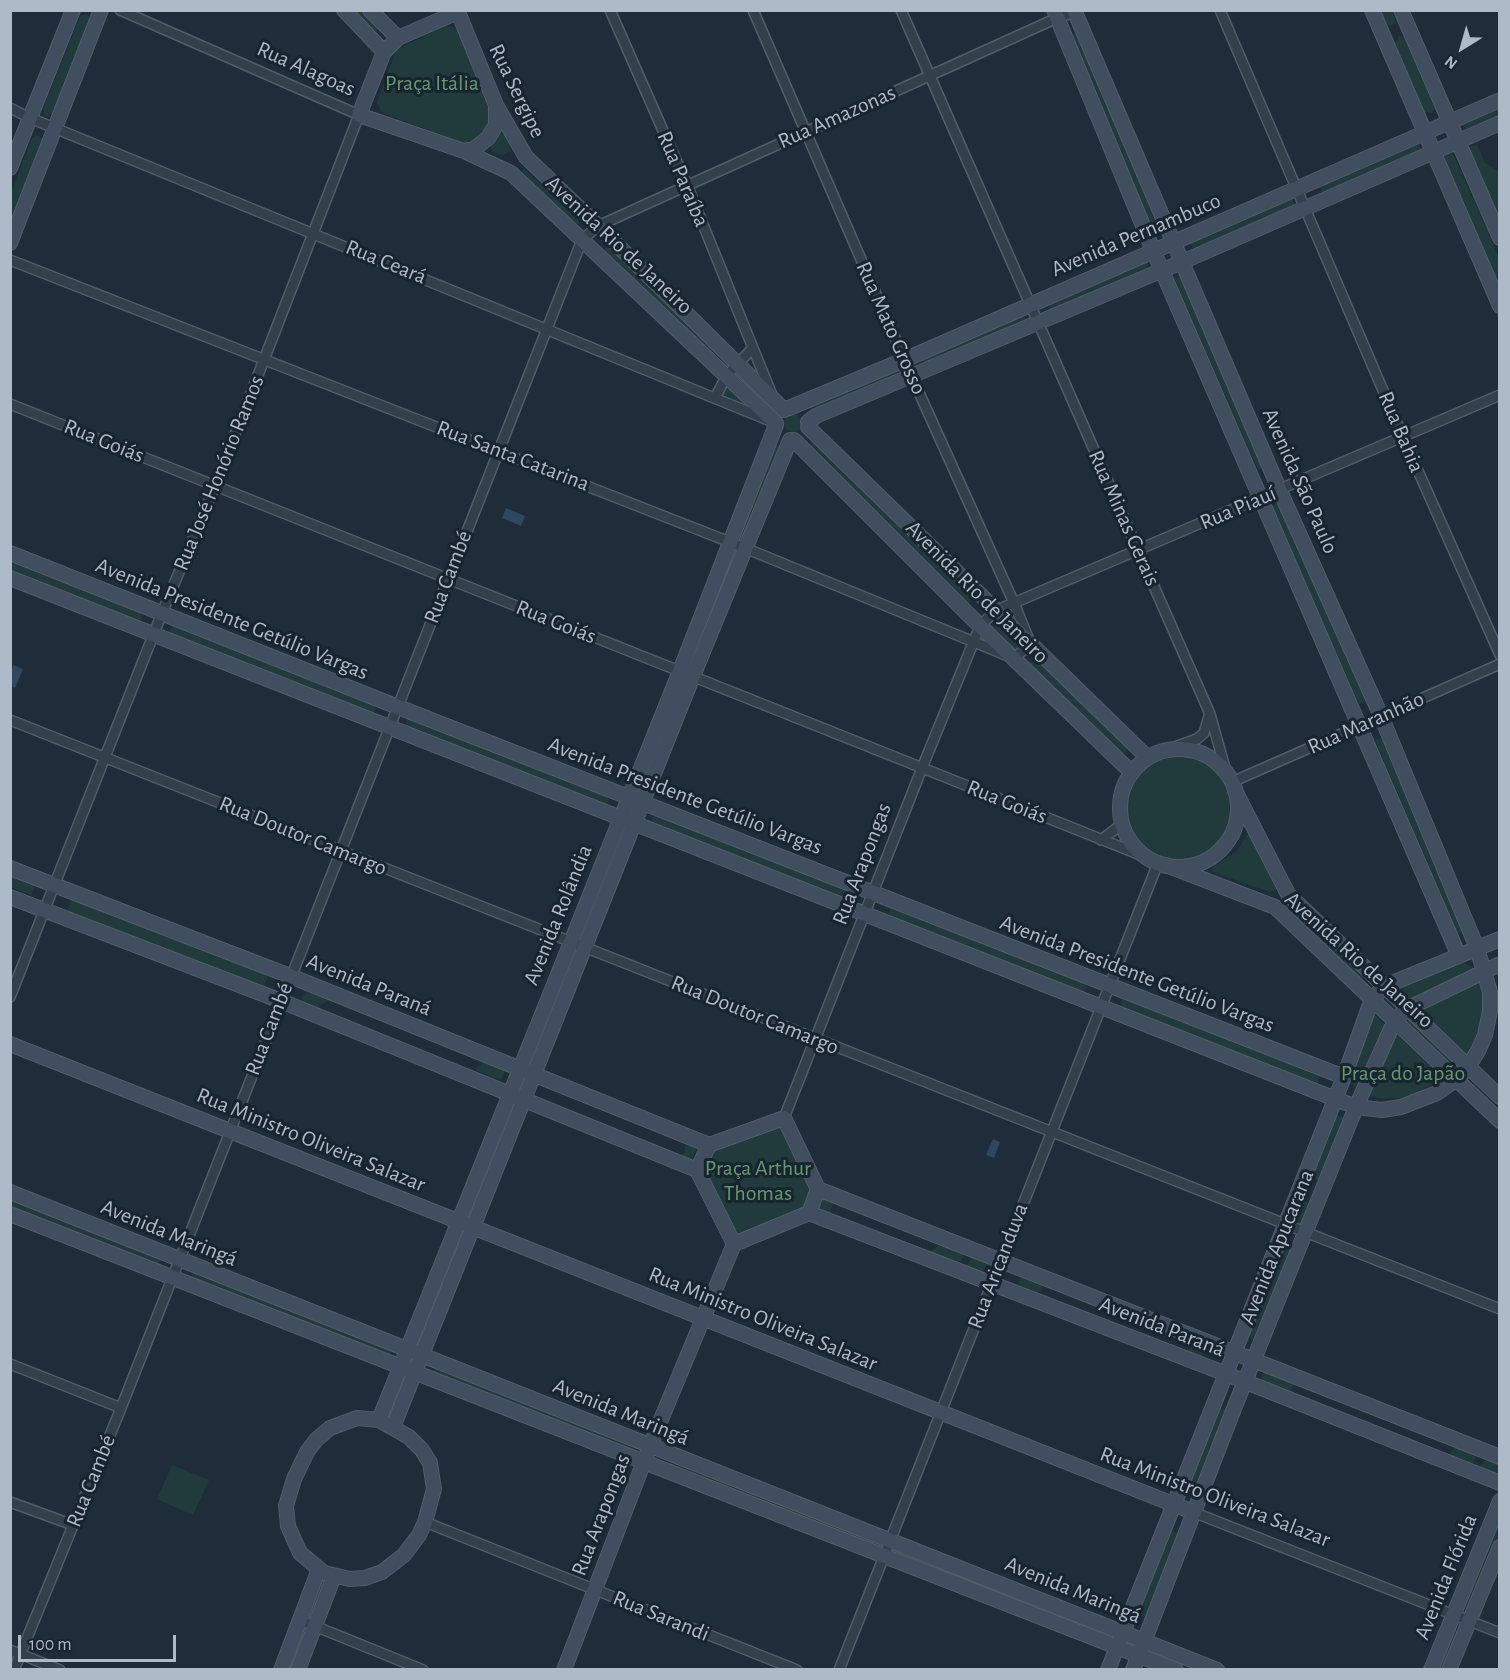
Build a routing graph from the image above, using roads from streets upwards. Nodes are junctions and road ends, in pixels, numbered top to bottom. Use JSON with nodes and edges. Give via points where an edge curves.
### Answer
{"nodes":[{"id":1,"x":73,"y":10,"type":"edge"},
{"id":2,"x":101,"y":10,"type":"edge"},
{"id":3,"x":120,"y":10,"type":"edge"},
{"id":4,"x":344,"y":10,"type":"edge"},
{"id":5,"x":370,"y":10,"type":"edge"},
{"id":6,"x":610,"y":10,"type":"edge"},
{"id":7,"x":753,"y":10,"type":"edge"},
{"id":8,"x":901,"y":10,"type":"edge"},
{"id":9,"x":1220,"y":10,"type":"edge"},
{"id":10,"x":1372,"y":10,"type":"edge"},
{"id":11,"x":1401,"y":10,"type":"edge"},
{"id":12,"x":459,"y":11,"type":"edge"},
{"id":13,"x":1076,"y":11,"type":"edge"},
{"id":14,"x":1056,"y":14,"type":"edge"},
{"id":15,"x":1408,"y":26,"type":"junction"},
{"id":16,"x":1383,"y":36,"type":"junction"},
{"id":17,"x":398,"y":38,"type":"junction"},
{"id":18,"x":384,"y":51,"type":"junction"},
{"id":19,"x":929,"y":76,"type":"junction"},
{"id":20,"x":1500,"y":100,"type":"edge"},
{"id":21,"x":496,"y":105,"type":"junction"},
{"id":22,"x":10,"y":108,"type":"edge"},
{"id":23,"x":359,"y":115,"type":"junction"},
{"id":24,"x":30,"y":118,"type":"junction"},
{"id":25,"x":1450,"y":122,"type":"junction"},
{"id":26,"x":1500,"y":123,"type":"edge"},
{"id":27,"x":57,"y":127,"type":"junction"},
{"id":28,"x":806,"y":132,"type":"junction"},
{"id":29,"x":1425,"y":134,"type":"junction"},
{"id":30,"x":1458,"y":142,"type":"junction"},
{"id":31,"x":464,"y":151,"type":"junction"},
{"id":32,"x":1433,"y":153,"type":"junction"},
{"id":33,"x":526,"y":157,"type":"junction"},
{"id":34,"x":10,"y":168,"type":"edge"},
{"id":35,"x":511,"y":173,"type":"junction"},
{"id":36,"x":687,"y":186,"type":"junction"},
{"id":37,"x":1297,"y":189,"type":"junction"},
{"id":38,"x":1305,"y":208,"type":"junction"},
{"id":39,"x":598,"y":226,"type":"junction"},
{"id":40,"x":312,"y":232,"type":"junction"},
{"id":41,"x":1500,"y":238,"type":"edge"},
{"id":42,"x":582,"y":240,"type":"junction"},
{"id":43,"x":1173,"y":242,"type":"junction"},
{"id":44,"x":10,"y":243,"type":"edge"},
{"id":45,"x":1153,"y":250,"type":"junction"},
{"id":46,"x":10,"y":260,"type":"edge"},
{"id":47,"x":1182,"y":262,"type":"junction"},
{"id":48,"x":1162,"y":270,"type":"junction"},
{"id":49,"x":1030,"y":305,"type":"junction"},
{"id":50,"x":1500,"y":306,"type":"edge"},
{"id":51,"x":1038,"y":323,"type":"junction"},
{"id":52,"x":547,"y":328,"type":"junction"},
{"id":53,"x":753,"y":348,"type":"junction"},
{"id":54,"x":265,"y":359,"type":"junction"},
{"id":55,"x":904,"y":360,"type":"junction"},
{"id":56,"x":737,"y":364,"type":"junction"},
{"id":57,"x":727,"y":375,"type":"junction"},
{"id":58,"x":912,"y":377,"type":"junction"},
{"id":59,"x":1500,"y":395,"type":"edge"},
{"id":60,"x":715,"y":398,"type":"junction"},
{"id":61,"x":774,"y":400,"type":"junction"},
{"id":62,"x":10,"y":404,"type":"edge"},
{"id":63,"x":787,"y":409,"type":"junction"},
{"id":64,"x":776,"y":424,"type":"junction"},
{"id":65,"x":808,"y":425,"type":"junction"},
{"id":66,"x":1403,"y":437,"type":"junction"},
{"id":67,"x":792,"y":440,"type":"junction"},
{"id":68,"x":497,"y":450,"type":"junction"},
{"id":69,"x":215,"y":486,"type":"junction"},
{"id":70,"x":1280,"y":491,"type":"junction"},
{"id":71,"x":1261,"y":499,"type":"junction"},
{"id":72,"x":729,"y":542,"type":"junction"},
{"id":73,"x":745,"y":548,"type":"junction"},
{"id":74,"x":1138,"y":551,"type":"junction"},
{"id":75,"x":10,"y":553,"type":"edge"},
{"id":76,"x":10,"y":578,"type":"edge"},
{"id":77,"x":447,"y":579,"type":"junction"},
{"id":78,"x":1014,"y":603,"type":"junction"},
{"id":79,"x":995,"y":611,"type":"junction"},
{"id":80,"x":162,"y":613,"type":"junction"},
{"id":81,"x":980,"y":626,"type":"junction"},
{"id":82,"x":153,"y":635,"type":"junction"},
{"id":83,"x":973,"y":641,"type":"junction"},
{"id":84,"x":1030,"y":645,"type":"junction"},
{"id":85,"x":1500,"y":654,"type":"edge"},
{"id":86,"x":1013,"y":658,"type":"junction"},
{"id":87,"x":1500,"y":664,"type":"edge"},
{"id":88,"x":686,"y":674,"type":"junction"},
{"id":89,"x":398,"y":707,"type":"junction"},
{"id":90,"x":1210,"y":714,"type":"junction"},
{"id":91,"x":1381,"y":716,"type":"junction"},
{"id":92,"x":10,"y":720,"type":"edge"},
{"id":93,"x":1360,"y":726,"type":"junction"},
{"id":94,"x":390,"y":727,"type":"junction"},
{"id":95,"x":1164,"y":751,"type":"junction"},
{"id":96,"x":105,"y":757,"type":"junction"},
{"id":97,"x":1148,"y":758,"type":"junction"},
{"id":98,"x":922,"y":768,"type":"junction"},
{"id":99,"x":1132,"y":773,"type":"junction"},
{"id":100,"x":1231,"y":783,"type":"junction"},
{"id":101,"x":628,"y":796,"type":"junction"},
{"id":102,"x":643,"y":802,"type":"junction"},
{"id":103,"x":620,"y":817,"type":"junction"},
{"id":104,"x":636,"y":823,"type":"junction"},
{"id":105,"x":1122,"y":824,"type":"junction"},
{"id":106,"x":1101,"y":840,"type":"junction"},
{"id":107,"x":341,"y":850,"type":"junction"},
{"id":108,"x":1158,"y":862,"type":"junction"},
{"id":109,"x":10,"y":868,"type":"edge"},
{"id":110,"x":54,"y":886,"type":"junction"},
{"id":111,"x":874,"y":892,"type":"junction"},
{"id":112,"x":1288,"y":894,"type":"junction"},
{"id":113,"x":10,"y":897,"type":"edge"},
{"id":114,"x":1275,"y":907,"type":"junction"},
{"id":115,"x":45,"y":911,"type":"junction"},
{"id":116,"x":865,"y":914,"type":"junction"},
{"id":117,"x":1500,"y":939,"type":"edge"},
{"id":118,"x":570,"y":941,"type":"junction"},
{"id":119,"x":585,"y":948,"type":"junction"},
{"id":120,"x":1477,"y":948,"type":"junction"},
{"id":121,"x":1459,"y":956,"type":"junction"},
{"id":122,"x":1500,"y":963,"type":"edge"},
{"id":123,"x":1484,"y":970,"type":"junction"},
{"id":124,"x":290,"y":976,"type":"junction"},
{"id":125,"x":1108,"y":986,"type":"junction"},
{"id":126,"x":1385,"y":986,"type":"junction"},
{"id":127,"x":10,"y":997,"type":"edge"},
{"id":128,"x":1372,"y":999,"type":"junction"},
{"id":129,"x":281,"y":1001,"type":"junction"},
{"id":130,"x":1101,"y":1006,"type":"junction"},
{"id":131,"x":1409,"y":1008,"type":"junction"},
{"id":132,"x":1395,"y":1020,"type":"junction"},
{"id":133,"x":815,"y":1038,"type":"junction"},
{"id":134,"x":10,"y":1044,"type":"edge"},
{"id":135,"x":1468,"y":1066,"type":"junction"},
{"id":136,"x":520,"y":1067,"type":"junction"},
{"id":137,"x":535,"y":1074,"type":"junction"},
{"id":138,"x":1344,"y":1077,"type":"junction"},
{"id":139,"x":1457,"y":1079,"type":"junction"},
{"id":140,"x":510,"y":1093,"type":"junction"},
{"id":141,"x":1500,"y":1097,"type":"edge"},
{"id":142,"x":1335,"y":1099,"type":"junction"},
{"id":143,"x":524,"y":1100,"type":"junction"},
{"id":144,"x":1356,"y":1107,"type":"junction"},
{"id":145,"x":783,"y":1118,"type":"junction"},
{"id":146,"x":1500,"y":1121,"type":"edge"},
{"id":147,"x":230,"y":1130,"type":"junction"},
{"id":148,"x":1050,"y":1131,"type":"junction"},
{"id":149,"x":709,"y":1145,"type":"junction"},
{"id":150,"x":697,"y":1170,"type":"junction"},
{"id":151,"x":1303,"y":1179,"type":"junction"},
{"id":152,"x":1323,"y":1187,"type":"junction"},
{"id":153,"x":818,"y":1190,"type":"junction"},
{"id":154,"x":10,"y":1192,"type":"edge"},
{"id":155,"x":846,"y":1201,"type":"junction"},
{"id":156,"x":809,"y":1213,"type":"junction"},
{"id":157,"x":10,"y":1214,"type":"edge"},
{"id":158,"x":465,"y":1224,"type":"junction"},
{"id":159,"x":1284,"y":1224,"type":"junction"},
{"id":160,"x":840,"y":1225,"type":"junction"},
{"id":161,"x":1305,"y":1232,"type":"junction"},
{"id":162,"x":734,"y":1244,"type":"junction"},
{"id":163,"x":962,"y":1246,"type":"junction"},
{"id":164,"x":179,"y":1259,"type":"junction"},
{"id":165,"x":1000,"y":1260,"type":"junction"},
{"id":166,"x":954,"y":1269,"type":"junction"},
{"id":167,"x":1026,"y":1271,"type":"junction"},
{"id":168,"x":172,"y":1278,"type":"junction"},
{"id":169,"x":991,"y":1283,"type":"junction"},
{"id":170,"x":1019,"y":1294,"type":"junction"},
{"id":171,"x":1500,"y":1309,"type":"edge"},
{"id":172,"x":705,"y":1318,"type":"junction"},
{"id":173,"x":1205,"y":1340,"type":"junction"},
{"id":174,"x":407,"y":1350,"type":"junction"},
{"id":175,"x":1234,"y":1351,"type":"junction"},
{"id":176,"x":422,"y":1355,"type":"junction"},
{"id":177,"x":1254,"y":1360,"type":"junction"},
{"id":178,"x":1198,"y":1363,"type":"junction"},
{"id":179,"x":10,"y":1364,"type":"edge"},
{"id":180,"x":400,"y":1367,"type":"junction"},
{"id":181,"x":415,"y":1372,"type":"junction"},
{"id":182,"x":1224,"y":1374,"type":"junction"},
{"id":183,"x":1304,"y":1381,"type":"junction"},
{"id":184,"x":1245,"y":1382,"type":"junction"},
{"id":185,"x":1295,"y":1403,"type":"junction"},
{"id":186,"x":1212,"y":1404,"type":"junction"},
{"id":187,"x":121,"y":1407,"type":"junction"},
{"id":188,"x":1233,"y":1411,"type":"junction"},
{"id":189,"x":940,"y":1412,"type":"junction"},
{"id":190,"x":379,"y":1420,"type":"junction"},
{"id":191,"x":393,"y":1427,"type":"junction"},
{"id":192,"x":651,"y":1446,"type":"junction"},
{"id":193,"x":1474,"y":1447,"type":"junction"},
{"id":194,"x":1500,"y":1457,"type":"edge"},
{"id":195,"x":644,"y":1462,"type":"junction"},
{"id":196,"x":1465,"y":1470,"type":"junction"},
{"id":197,"x":722,"y":1474,"type":"junction"},
{"id":198,"x":1500,"y":1484,"type":"edge"},
{"id":199,"x":717,"y":1491,"type":"junction"},
{"id":200,"x":1500,"y":1501,"type":"edge"},
{"id":201,"x":10,"y":1502,"type":"edge"},
{"id":202,"x":1172,"y":1504,"type":"junction"},
{"id":203,"x":1193,"y":1512,"type":"junction"},
{"id":204,"x":425,"y":1522,"type":"junction"},
{"id":205,"x":73,"y":1525,"type":"junction"},
{"id":206,"x":891,"y":1541,"type":"junction"},
{"id":207,"x":1500,"y":1547,"type":"edge"},
{"id":208,"x":885,"y":1556,"type":"junction"},
{"id":209,"x":319,"y":1569,"type":"junction"},
{"id":210,"x":334,"y":1576,"type":"junction"},
{"id":211,"x":595,"y":1589,"type":"junction"},
{"id":212,"x":1453,"y":1614,"type":"junction"},
{"id":213,"x":300,"y":1620,"type":"junction"},
{"id":214,"x":1469,"y":1621,"type":"junction"},
{"id":215,"x":315,"y":1626,"type":"junction"},
{"id":216,"x":1121,"y":1632,"type":"junction"},
{"id":217,"x":1500,"y":1633,"type":"edge"},
{"id":218,"x":1144,"y":1641,"type":"junction"},
{"id":219,"x":1116,"y":1646,"type":"junction"},
{"id":220,"x":10,"y":1650,"type":"edge"},
{"id":221,"x":20,"y":1654,"type":"junction"},
{"id":222,"x":1138,"y":1655,"type":"junction"},
{"id":223,"x":14,"y":1670,"type":"edge"},
{"id":224,"x":60,"y":1670,"type":"edge"},
{"id":225,"x":281,"y":1670,"type":"edge"},
{"id":226,"x":298,"y":1670,"type":"edge"},
{"id":227,"x":423,"y":1670,"type":"edge"},
{"id":228,"x":564,"y":1670,"type":"edge"},
{"id":229,"x":797,"y":1670,"type":"edge"},
{"id":230,"x":839,"y":1670,"type":"edge"},
{"id":231,"x":1108,"y":1670,"type":"edge"},
{"id":232,"x":1133,"y":1670,"type":"edge"},
{"id":233,"x":1176,"y":1670,"type":"edge"},
{"id":234,"x":1217,"y":1670,"type":"edge"},
{"id":235,"x":1431,"y":1670,"type":"edge"},
{"id":236,"x":1449,"y":1670,"type":"edge"}],
"edges":[{"from":1,"to":24,"type":"street"},
{"from":2,"to":27,"type":"street"},
{"from":3,"to":23,"type":"street","name":"Rua Alagoas"},
{"from":4,"to":18,"type":"street"},
{"from":5,"to":17,"type":"street"},
{"from":6,"to":36,"type":"street","name":"Rua Paraíba"},
{"from":7,"to":28,"type":"street","name":"Rua Mato Grosso"},
{"from":8,"to":19,"type":"street"},
{"from":9,"to":37,"type":"street"},
{"from":10,"to":16,"type":"street"},
{"from":11,"to":15,"type":"street"},
{"from":12,"to":17,"type":"street"},
{"from":12,"to":21,"type":"street","name":"Rua Sergipe"},
{"from":13,"to":14,"type":"street","name":"Rua Amazonas"},
{"from":13,"to":43,"type":"street","name":"Avenida São Paulo"},
{"from":14,"to":19,"type":"street","name":"Rua Amazonas"},
{"from":14,"to":45,"type":"street","name":"Avenida São Paulo"},
{"from":15,"to":16,"type":"street"},
{"from":15,"to":25,"type":"street"},
{"from":16,"to":29,"type":"street"},
{"from":17,"to":18,"type":"street"},
{"from":18,"to":23,"type":"street"},
{"from":19,"to":28,"type":"street","name":"Rua Amazonas"},
{"from":19,"to":49,"type":"street"},
{"from":20,"to":25,"type":"street","name":"Avenida Pernambuco"},
{"from":21,"to":31,"type":"street","via":[[496,125],[488,138],[474,149]]},
{"from":21,"to":33,"type":"street","name":"Rua Sergipe"},
{"from":22,"to":24,"type":"street"},
{"from":23,"to":31,"type":"street","name":"Rua Alagoas"},
{"from":23,"to":40,"type":"street","name":"Rua José Honório Ramos"},
{"from":24,"to":27,"type":"street","name":"Rua Ceará"},
{"from":24,"to":34,"type":"street"},
{"from":25,"to":29,"type":"street","name":"Avenida Pernambuco"},
{"from":25,"to":30,"type":"street"},
{"from":26,"to":30,"type":"street","name":"Avenida Pernambuco"},
{"from":27,"to":40,"type":"street","name":"Rua Ceará"},
{"from":27,"to":44,"type":"street"},
{"from":28,"to":36,"type":"street","name":"Rua Amazonas"},
{"from":28,"to":55,"type":"street","name":"Rua Mato Grosso"},
{"from":29,"to":32,"type":"street"},
{"from":29,"to":37,"type":"street","name":"Avenida Pernambuco"},
{"from":30,"to":32,"type":"street","name":"Avenida Pernambuco"},
{"from":30,"to":41,"type":"street"},
{"from":31,"to":35,"type":"street","name":"Rua Alagoas"},
{"from":32,"to":38,"type":"street","name":"Avenida Pernambuco"},
{"from":32,"to":50,"type":"street"},
{"from":33,"to":35,"type":"street"},
{"from":33,"to":39,"type":"street","name":"Avenida Rio de Janeiro"},
{"from":35,"to":42,"type":"street","name":"Avenida Rio de Janeiro"},
{"from":36,"to":39,"type":"street","name":"Rua Amazonas"},
{"from":36,"to":53,"type":"street","name":"Rua Paraíba"},
{"from":37,"to":38,"type":"street","name":"Rua Bahia"},
{"from":37,"to":43,"type":"street","name":"Avenida Pernambuco"},
{"from":38,"to":47,"type":"street","name":"Avenida Pernambuco"},
{"from":38,"to":66,"type":"street","name":"Rua Bahia"},
{"from":39,"to":42,"type":"street","name":"Rua Cambé"},
{"from":39,"to":56,"type":"street","name":"Avenida Rio de Janeiro"},
{"from":40,"to":52,"type":"street","name":"Rua Ceará"},
{"from":40,"to":54,"type":"street","name":"Rua José Honório Ramos"},
{"from":42,"to":52,"type":"street","name":"Rua Cambé"},
{"from":42,"to":57,"type":"street","name":"Avenida Rio de Janeiro"},
{"from":43,"to":45,"type":"street","name":"Avenida Pernambuco"},
{"from":43,"to":47,"type":"street","name":"Avenida São Paulo"},
{"from":45,"to":48,"type":"street","name":"Avenida São Paulo"},
{"from":45,"to":49,"type":"street","name":"Avenida Pernambuco"},
{"from":46,"to":54,"type":"street","name":"Rua Santa Catarina"},
{"from":47,"to":48,"type":"street","name":"Avenida Pernambuco"},
{"from":47,"to":70,"type":"street","name":"Avenida São Paulo"},
{"from":48,"to":51,"type":"street","name":"Avenida Pernambuco"},
{"from":48,"to":71,"type":"street","name":"Avenida São Paulo"},
{"from":49,"to":51,"type":"street","name":"Rua Minas Gerais"},
{"from":49,"to":55,"type":"street","name":"Avenida Pernambuco"},
{"from":51,"to":58,"type":"street","name":"Avenida Pernambuco"},
{"from":51,"to":74,"type":"street","name":"Rua Minas Gerais"},
{"from":52,"to":60,"type":"street","name":"Rua Ceará"},
{"from":52,"to":68,"type":"street","name":"Rua Cambé"},
{"from":53,"to":56,"type":"street"},
{"from":53,"to":61,"type":"street","name":"Rua Paraíba"},
{"from":54,"to":68,"type":"street","name":"Rua Santa Catarina"},
{"from":54,"to":69,"type":"street","name":"Rua José Honório Ramos"},
{"from":55,"to":58,"type":"street","name":"Rua Mato Grosso"},
{"from":55,"to":63,"type":"street","name":"Avenida Pernambuco"},
{"from":56,"to":57,"type":"street"},
{"from":56,"to":61,"type":"street","name":"Avenida Rio de Janeiro"},
{"from":57,"to":60,"type":"street"},
{"from":57,"to":64,"type":"street","name":"Avenida Rio de Janeiro"},
{"from":58,"to":65,"type":"street","name":"Avenida Pernambuco","via":[[816,416]]},
{"from":58,"to":78,"type":"street","name":"Rua Mato Grosso"},
{"from":59,"to":66,"type":"street","name":"Rua Piauí"},
{"from":60,"to":64,"type":"street","name":"Rua Ceará"},
{"from":61,"to":63,"type":"street","name":"Avenida Rio de Janeiro"},
{"from":62,"to":69,"type":"street","name":"Rua Goiás"},
{"from":63,"to":64,"type":"street","via":[[780,413]]},
{"from":63,"to":65,"type":"street","via":[[804,412]]},
{"from":64,"to":67,"type":"street","via":[[782,436]]},
{"from":64,"to":72,"type":"street","name":"Avenida Rolândia"},
{"from":65,"to":67,"type":"street","via":[[802,436]]},
{"from":65,"to":79,"type":"street","name":"Avenida Rio de Janeiro"},
{"from":66,"to":70,"type":"street","name":"Rua Piauí"},
{"from":66,"to":85,"type":"street","name":"Rua Bahia"},
{"from":67,"to":73,"type":"street","name":"Avenida Rolândia"},
{"from":67,"to":81,"type":"street","name":"Avenida Rio de Janeiro"},
{"from":68,"to":72,"type":"street","name":"Rua Santa Catarina"},
{"from":68,"to":77,"type":"street","name":"Rua Cambé"},
{"from":69,"to":77,"type":"street","name":"Rua Goiás"},
{"from":69,"to":80,"type":"street","name":"Rua José Honório Ramos"},
{"from":70,"to":71,"type":"street","name":"Rua Piauí"},
{"from":70,"to":91,"type":"street","name":"Avenida São Paulo"},
{"from":71,"to":74,"type":"street","name":"Rua Piauí"},
{"from":71,"to":93,"type":"street","name":"Avenida São Paulo"},
{"from":72,"to":73,"type":"street","name":"Rua Santa Catarina"},
{"from":72,"to":88,"type":"street","name":"Avenida Rolândia"},
{"from":73,"to":83,"type":"street","name":"Rua Santa Catarina"},
{"from":73,"to":88,"type":"street","name":"Avenida Rolândia"},
{"from":74,"to":78,"type":"street","name":"Rua Piauí"},
{"from":74,"to":90,"type":"street","name":"Rua Minas Gerais"},
{"from":75,"to":80,"type":"street","name":"Avenida Presidente Getúlio Vargas"},
{"from":76,"to":82,"type":"street","name":"Avenida Presidente Getúlio Vargas"},
{"from":77,"to":88,"type":"street","name":"Rua Goiás"},
{"from":77,"to":89,"type":"street","name":"Rua Cambé"},
{"from":78,"to":79,"type":"street","name":"Rua Piauí"},
{"from":78,"to":84,"type":"street","name":"Rua Mato Grosso"},
{"from":79,"to":81,"type":"street","name":"Rua Piauí"},
{"from":79,"to":84,"type":"street","name":"Avenida Rio de Janeiro"},
{"from":80,"to":82,"type":"street","name":"Rua José Honório Ramos"},
{"from":80,"to":89,"type":"street","name":"Avenida Presidente Getúlio Vargas"},
{"from":81,"to":83,"type":"street","name":"Rua Arapongas"},
{"from":81,"to":86,"type":"street","name":"Avenida Rio de Janeiro"},
{"from":82,"to":94,"type":"street","name":"Avenida Presidente Getúlio Vargas"},
{"from":82,"to":96,"type":"street","name":"Rua José Honório Ramos"},
{"from":83,"to":86,"type":"street","name":"Rua Santa Catarina"},
{"from":83,"to":98,"type":"street","name":"Rua Arapongas"},
{"from":84,"to":86,"type":"street"},
{"from":84,"to":97,"type":"street","name":"Avenida Rio de Janeiro"},
{"from":86,"to":99,"type":"street","name":"Avenida Rio de Janeiro"},
{"from":87,"to":91,"type":"street","name":"Rua Maranhão"},
{"from":88,"to":98,"type":"street","name":"Rua Goiás"},
{"from":88,"to":101,"type":"street","name":"Avenida Rolândia"},
{"from":88,"to":102,"type":"street","name":"Avenida Rolândia"},
{"from":89,"to":94,"type":"street","name":"Rua Cambé"},
{"from":89,"to":101,"type":"street","name":"Avenida Presidente Getúlio Vargas"},
{"from":90,"to":95,"type":"street","via":[[1197,739]]},
{"from":90,"to":100,"type":"street","name":"Rua Minas Gerais"},
{"from":91,"to":93,"type":"street","name":"Rua Maranhão"},
{"from":91,"to":120,"type":"street","name":"Avenida São Paulo"},
{"from":92,"to":96,"type":"street","name":"Rua Doutor Camargo"},
{"from":93,"to":100,"type":"street","name":"Rua Maranhão"},
{"from":93,"to":121,"type":"street","name":"Avenida São Paulo"},
{"from":94,"to":103,"type":"street","name":"Avenida Presidente Getúlio Vargas"},
{"from":94,"to":107,"type":"street","name":"Rua Cambé"},
{"from":95,"to":97,"type":"street"},
{"from":95,"to":100,"type":"street","via":[[1200,753],[1215,762]]},
{"from":96,"to":107,"type":"street","name":"Rua Doutor Camargo"},
{"from":96,"to":110,"type":"street","name":"Rua José Honório Ramos"},
{"from":97,"to":99,"type":"street"},
{"from":98,"to":106,"type":"street","name":"Rua Goiás"},
{"from":98,"to":111,"type":"street","name":"Rua Arapongas"},
{"from":99,"to":105,"type":"street","via":[[1120,802]]},
{"from":100,"to":108,"type":"street","via":[[1237,816],[1222,848],[1193,865]]},
{"from":100,"to":112,"type":"street","name":"Avenida Rio de Janeiro"},
{"from":101,"to":102,"type":"street","name":"Avenida Presidente Getúlio Vargas"},
{"from":101,"to":103,"type":"street","name":"Avenida Rolândia"},
{"from":102,"to":104,"type":"street","name":"Avenida Rolândia"},
{"from":102,"to":111,"type":"street","name":"Avenida Presidente Getúlio Vargas"},
{"from":103,"to":104,"type":"street","name":"Avenida Presidente Getúlio Vargas"},
{"from":103,"to":118,"type":"street","name":"Avenida Rolândia"},
{"from":104,"to":116,"type":"street","name":"Avenida Presidente Getúlio Vargas"},
{"from":104,"to":119,"type":"street","name":"Avenida Rolândia"},
{"from":105,"to":106,"type":"street"},
{"from":105,"to":108,"type":"street","via":[[1132,843]]},
{"from":106,"to":108,"type":"street","name":"Rua Goiás"},
{"from":107,"to":118,"type":"street","name":"Rua Doutor Camargo"},
{"from":107,"to":124,"type":"street","name":"Rua Cambé"},
{"from":108,"to":114,"type":"street","name":"Avenida Rio de Janeiro"},
{"from":108,"to":125,"type":"street","name":"Rua Aricanduva"},
{"from":109,"to":110,"type":"street","name":"Avenida Paraná"},
{"from":110,"to":115,"type":"street","name":"Rua José Honório Ramos"},
{"from":110,"to":124,"type":"street","name":"Avenida Paraná"},
{"from":111,"to":116,"type":"street","name":"Rua Arapongas"},
{"from":111,"to":125,"type":"street","name":"Avenida Presidente Getúlio Vargas"},
{"from":112,"to":114,"type":"street"},
{"from":112,"to":126,"type":"street","name":"Avenida Rio de Janeiro"},
{"from":113,"to":115,"type":"street"},
{"from":114,"to":128,"type":"street","name":"Avenida Rio de Janeiro"},
{"from":115,"to":127,"type":"street","name":"Rua José Honório Ramos"},
{"from":115,"to":129,"type":"street"},
{"from":116,"to":130,"type":"street","name":"Avenida Presidente Getúlio Vargas"},
{"from":116,"to":133,"type":"street","name":"Rua Arapongas"},
{"from":117,"to":120,"type":"street"},
{"from":118,"to":119,"type":"street","name":"Rua Doutor Camargo"},
{"from":118,"to":136,"type":"street","name":"Avenida Rolândia"},
{"from":119,"to":133,"type":"street","name":"Rua Doutor Camargo"},
{"from":119,"to":137,"type":"street","name":"Avenida Rolândia"},
{"from":120,"to":121,"type":"street"},
{"from":120,"to":123,"type":"street","name":"Avenida São Paulo"},
{"from":121,"to":123,"type":"street"},
{"from":121,"to":126,"type":"street"},
{"from":122,"to":123,"type":"street","name":"Avenida Apucarana"},
{"from":123,"to":131,"type":"street","name":"Avenida Apucarana"},
{"from":123,"to":135,"type":"street","name":"Avenida São Paulo","via":[[1490,1011],[1482,1044]]},
{"from":124,"to":129,"type":"street","name":"Rua Cambé"},
{"from":124,"to":136,"type":"street","name":"Avenida Paraná"},
{"from":125,"to":130,"type":"street","name":"Rua Aricanduva"},
{"from":125,"to":138,"type":"street","name":"Avenida Presidente Getúlio Vargas"},
{"from":126,"to":128,"type":"street"},
{"from":126,"to":131,"type":"street","name":"Avenida Rio de Janeiro"},
{"from":128,"to":132,"type":"street","name":"Avenida Rio de Janeiro"},
{"from":128,"to":138,"type":"street","name":"Avenida Apucarana"},
{"from":129,"to":140,"type":"street"},
{"from":129,"to":147,"type":"street","name":"Rua Cambé"},
{"from":130,"to":142,"type":"street","name":"Avenida Presidente Getúlio Vargas"},
{"from":130,"to":148,"type":"street","name":"Rua Aricanduva"},
{"from":131,"to":132,"type":"street","name":"Avenida Apucarana"},
{"from":131,"to":135,"type":"street","name":"Avenida Rio de Janeiro"},
{"from":132,"to":139,"type":"street","name":"Avenida Rio de Janeiro"},
{"from":132,"to":144,"type":"street","name":"Avenida Apucarana"},
{"from":133,"to":145,"type":"street","name":"Rua Arapongas"},
{"from":133,"to":148,"type":"street","name":"Rua Doutor Camargo"},
{"from":134,"to":147,"type":"street","name":"Rua Ministro Oliveira Salazar"},
{"from":135,"to":139,"type":"street","name":"Avenida São Paulo"},
{"from":135,"to":141,"type":"street","name":"Avenida Rio de Janeiro"},
{"from":136,"to":137,"type":"street","name":"Avenida Paraná"},
{"from":136,"to":140,"type":"street","name":"Avenida Rolândia"},
{"from":137,"to":143,"type":"street","name":"Avenida Rolândia"},
{"from":137,"to":149,"type":"street","name":"Avenida Paraná"},
{"from":138,"to":142,"type":"street","name":"Avenida Apucarana"},
{"from":138,"to":144,"type":"street"},
{"from":139,"to":144,"type":"street","name":"Avenida Presidente Getúlio Vargas","via":[[1437,1094],[1401,1107]]},
{"from":139,"to":146,"type":"street","name":"Avenida Rio de Janeiro"},
{"from":140,"to":143,"type":"street"},
{"from":140,"to":158,"type":"street","name":"Avenida Rolândia"},
{"from":142,"to":144,"type":"street","name":"Avenida Presidente Getúlio Vargas"},
{"from":142,"to":151,"type":"street","name":"Avenida Apucarana"},
{"from":143,"to":150,"type":"street"},
{"from":143,"to":158,"type":"street","name":"Avenida Rolândia"},
{"from":144,"to":152,"type":"street","name":"Avenida Apucarana"},
{"from":145,"to":149,"type":"street"},
{"from":145,"to":153,"type":"street"},
{"from":147,"to":158,"type":"street","name":"Rua Ministro Oliveira Salazar"},
{"from":147,"to":164,"type":"street","name":"Rua Cambé"},
{"from":148,"to":159,"type":"street","name":"Rua Doutor Camargo"},
{"from":148,"to":165,"type":"street","name":"Rua Aricanduva"},
{"from":149,"to":150,"type":"street"},
{"from":150,"to":162,"type":"street"},
{"from":151,"to":152,"type":"street"},
{"from":151,"to":159,"type":"street","name":"Avenida Apucarana"},
{"from":152,"to":161,"type":"street","name":"Avenida Apucarana"},
{"from":153,"to":155,"type":"street","name":"Avenida Paraná"},
{"from":153,"to":156,"type":"street"},
{"from":154,"to":164,"type":"street","name":"Avenida Maringá"},
{"from":155,"to":160,"type":"street","via":[[835,1207],[835,1220]]},
{"from":155,"to":163,"type":"street","name":"Avenida Paraná"},
{"from":156,"to":160,"type":"street","name":"Avenida Paraná"},
{"from":156,"to":162,"type":"street"},
{"from":157,"to":168,"type":"street","name":"Avenida Maringá"},
{"from":158,"to":172,"type":"street","name":"Rua Ministro Oliveira Salazar"},
{"from":158,"to":174,"type":"street","name":"Avenida Rolândia"},
{"from":158,"to":176,"type":"street","name":"Avenida Rolândia"},
{"from":159,"to":161,"type":"street","name":"Rua Doutor Camargo"},
{"from":159,"to":175,"type":"street","name":"Avenida Apucarana"},
{"from":160,"to":166,"type":"street","name":"Avenida Paraná"},
{"from":161,"to":171,"type":"street","name":"Rua Doutor Camargo"},
{"from":161,"to":177,"type":"street","name":"Avenida Apucarana"},
{"from":162,"to":172,"type":"street","name":"Rua Arapongas"},
{"from":163,"to":165,"type":"street","name":"Avenida Paraná"},
{"from":163,"to":166,"type":"street","via":[[967,1257],[960,1268]]},
{"from":164,"to":168,"type":"street","name":"Rua Cambé"},
{"from":164,"to":174,"type":"street","name":"Avenida Maringá"},
{"from":165,"to":167,"type":"street","name":"Avenida Paraná"},
{"from":165,"to":169,"type":"street","name":"Rua Aricanduva"},
{"from":166,"to":169,"type":"street","name":"Avenida Paraná"},
{"from":167,"to":170,"type":"street","via":[[1015,1280]]},
{"from":167,"to":173,"type":"street","name":"Avenida Paraná"},
{"from":168,"to":180,"type":"street","name":"Avenida Maringá"},
{"from":168,"to":187,"type":"street","name":"Rua Cambé"},
{"from":169,"to":170,"type":"street","name":"Avenida Paraná"},
{"from":169,"to":189,"type":"street","name":"Rua Aricanduva"},
{"from":170,"to":178,"type":"street","name":"Avenida Paraná"},
{"from":172,"to":189,"type":"street","name":"Rua Ministro Oliveira Salazar"},
{"from":172,"to":192,"type":"street","name":"Rua Arapongas"},
{"from":173,"to":175,"type":"street","name":"Avenida Paraná"},
{"from":173,"to":178,"type":"street","via":[[1209,1351]]},
{"from":174,"to":176,"type":"street","name":"Avenida Maringá"},
{"from":174,"to":180,"type":"street","name":"Avenida Rolândia"},
{"from":175,"to":177,"type":"street","name":"Avenida Paraná"},
{"from":175,"to":182,"type":"street","name":"Avenida Apucarana"},
{"from":176,"to":181,"type":"street","name":"Avenida Rolândia"},
{"from":176,"to":192,"type":"street","name":"Avenida Maringá"},
{"from":177,"to":183,"type":"street","name":"Avenida Paraná"},
{"from":177,"to":184,"type":"street","name":"Avenida Apucarana"},
{"from":178,"to":182,"type":"street","name":"Avenida Paraná"},
{"from":179,"to":187,"type":"street"},
{"from":180,"to":181,"type":"street","name":"Avenida Maringá"},
{"from":180,"to":190,"type":"street","name":"Avenida Rolândia"},
{"from":181,"to":191,"type":"street","name":"Avenida Rolândia"},
{"from":181,"to":195,"type":"street","name":"Avenida Maringá"},
{"from":182,"to":184,"type":"street","name":"Avenida Paraná"},
{"from":182,"to":186,"type":"street","name":"Avenida Apucarana"},
{"from":183,"to":185,"type":"street","via":[[1294,1390]]},
{"from":183,"to":193,"type":"street","name":"Avenida Paraná"},
{"from":184,"to":185,"type":"street","name":"Avenida Paraná"},
{"from":184,"to":188,"type":"street","name":"Avenida Apucarana"},
{"from":185,"to":196,"type":"street","name":"Avenida Paraná"},
{"from":186,"to":188,"type":"street","via":[[1222,1402]]},
{"from":186,"to":202,"type":"street","name":"Avenida Apucarana"},
{"from":187,"to":205,"type":"street","name":"Rua Cambé"},
{"from":188,"to":203,"type":"street","name":"Avenida Apucarana"},
{"from":189,"to":202,"type":"street","name":"Rua Ministro Oliveira Salazar"},
{"from":189,"to":206,"type":"street","name":"Rua Aricanduva"},
{"from":190,"to":191,"type":"street"},
{"from":190,"to":209,"type":"street","via":[[357,1418],[323,1434],[307,1452],[291,1488],[286,1515],[290,1534],[300,1553]]},
{"from":191,"to":204,"type":"street","via":[[416,1443],[432,1469],[434,1489]]},
{"from":192,"to":195,"type":"street","name":"Rua Arapongas"},
{"from":192,"to":197,"type":"street","name":"Avenida Maringá"},
{"from":193,"to":194,"type":"street","name":"Avenida Paraná"},
{"from":193,"to":196,"type":"street","via":[[1479,1458],[1472,1469]]},
{"from":195,"to":199,"type":"street","name":"Avenida Maringá"},
{"from":195,"to":211,"type":"street","name":"Rua Arapongas"},
{"from":196,"to":198,"type":"street","name":"Avenida Paraná"},
{"from":197,"to":199,"type":"street"},
{"from":197,"to":206,"type":"street","name":"Avenida Maringá"},
{"from":199,"to":208,"type":"street","name":"Avenida Maringá"},
{"from":200,"to":212,"type":"street","name":"Avenida Flórida"},
{"from":201,"to":205,"type":"street"},
{"from":202,"to":203,"type":"street","name":"Rua Ministro Oliveira Salazar"},
{"from":202,"to":216,"type":"street","name":"Avenida Apucarana"},
{"from":203,"to":212,"type":"street","name":"Rua Ministro Oliveira Salazar"},
{"from":203,"to":218,"type":"street","name":"Avenida Apucarana"},
{"from":204,"to":210,"type":"street","via":[[404,1555],[382,1572],[358,1579]]},
{"from":204,"to":211,"type":"street","name":"Rua Sarandi"},
{"from":205,"to":221,"type":"street","name":"Rua Cambé"},
{"from":206,"to":208,"type":"street","name":"Rua Aricanduva"},
{"from":206,"to":216,"type":"street","name":"Avenida Maringá"},
{"from":207,"to":214,"type":"street","name":"Avenida Flórida"},
{"from":208,"to":219,"type":"street","name":"Avenida Maringá"},
{"from":208,"to":230,"type":"street","name":"Rua Aricanduva"},
{"from":209,"to":210,"type":"street"},
{"from":209,"to":213,"type":"street"},
{"from":210,"to":215,"type":"street"},
{"from":211,"to":228,"type":"street","name":"Rua Arapongas"},
{"from":211,"to":229,"type":"street","name":"Rua Sarandi"},
{"from":212,"to":214,"type":"street","name":"Rua Ministro Oliveira Salazar"},
{"from":212,"to":235,"type":"street","name":"Avenida Flórida"},
{"from":213,"to":215,"type":"street"},
{"from":213,"to":225,"type":"street"},
{"from":214,"to":217,"type":"street","name":"Rua Ministro Oliveira Salazar"},
{"from":214,"to":236,"type":"street","name":"Avenida Flórida"},
{"from":215,"to":226,"type":"street"},
{"from":215,"to":227,"type":"street"},
{"from":216,"to":218,"type":"street","name":"Avenida Maringá"},
{"from":216,"to":219,"type":"street","name":"Avenida Apucarana"},
{"from":218,"to":222,"type":"street","name":"Avenida Apucarana"},
{"from":218,"to":234,"type":"street","name":"Avenida Maringá"},
{"from":219,"to":222,"type":"street","name":"Avenida Maringá"},
{"from":219,"to":231,"type":"street","name":"Avenida Apucarana"},
{"from":220,"to":221,"type":"street"},
{"from":221,"to":223,"type":"street","name":"Rua Cambé"},
{"from":221,"to":224,"type":"street"},
{"from":222,"to":232,"type":"street","name":"Avenida Apucarana"},
{"from":222,"to":233,"type":"street","name":"Avenida Maringá"}]}
